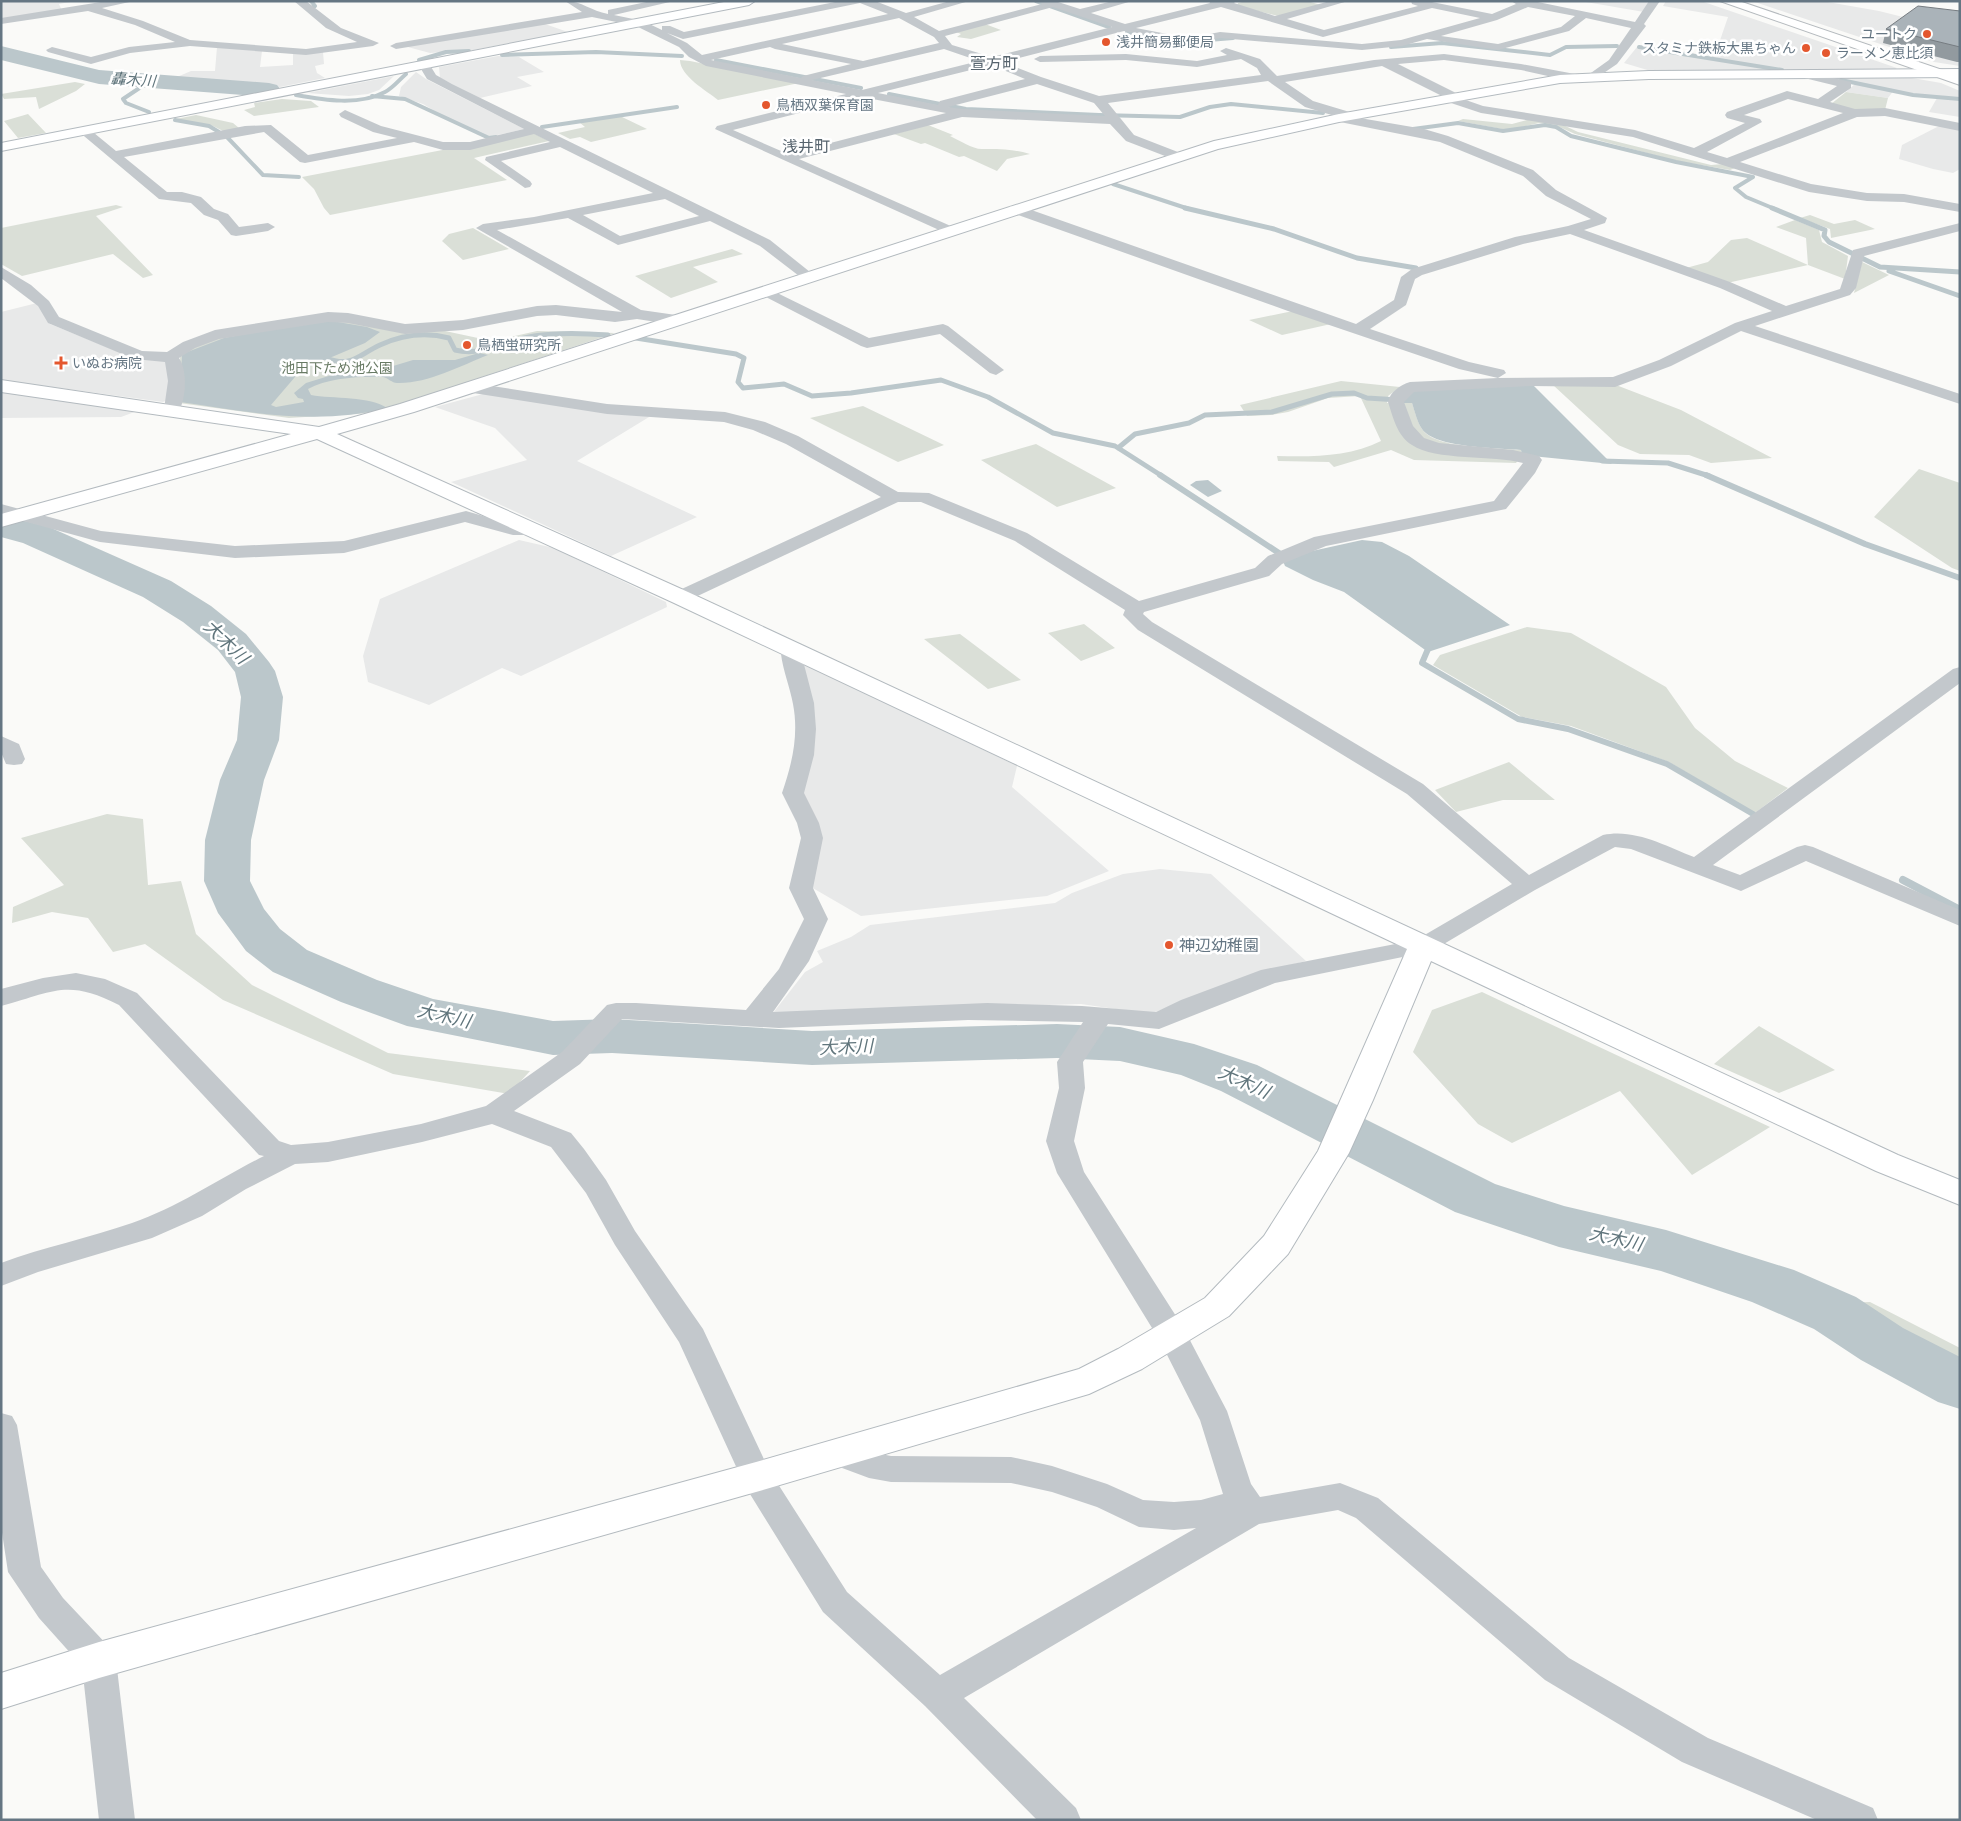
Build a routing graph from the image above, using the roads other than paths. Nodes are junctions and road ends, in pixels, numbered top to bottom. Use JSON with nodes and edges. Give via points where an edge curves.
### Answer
{"nodes":[{"id":1,"x":129,"y":1,"type":"edge"},
{"id":2,"x":299,"y":1,"type":"edge"},
{"id":3,"x":570,"y":1,"type":"edge"},
{"id":4,"x":669,"y":1,"type":"edge"},
{"id":5,"x":749,"y":1,"type":"edge"},
{"id":6,"x":810,"y":1,"type":"edge"},
{"id":7,"x":857,"y":1,"type":"edge"},
{"id":8,"x":864,"y":1,"type":"edge"},
{"id":9,"x":964,"y":1,"type":"edge"},
{"id":10,"x":1127,"y":1,"type":"edge"},
{"id":11,"x":1343,"y":1,"type":"edge"},
{"id":12,"x":1414,"y":1,"type":"edge"},
{"id":13,"x":1655,"y":1,"type":"edge"},
{"id":14,"x":1726,"y":1,"type":"edge"},
{"id":15,"x":1222,"y":2,"type":"edge"},
{"id":16,"x":1522,"y":2,"type":"edge"},
{"id":17,"x":1047,"y":4,"type":"edge"},
{"id":18,"x":1432,"y":5,"type":"junction"},
{"id":19,"x":90,"y":8,"type":"junction"},
{"id":20,"x":1078,"y":13,"type":"junction"},
{"id":21,"x":595,"y":14,"type":"junction"},
{"id":22,"x":903,"y":15,"type":"junction"},
{"id":23,"x":1584,"y":15,"type":"junction"},
{"id":24,"x":1493,"y":18,"type":"junction"},
{"id":25,"x":1274,"y":19,"type":"junction"},
{"id":26,"x":1,"y":20,"type":"edge"},
{"id":27,"x":645,"y":21,"type":"junction"},
{"id":28,"x":1640,"y":26,"type":"junction"},
{"id":29,"x":1122,"y":28,"type":"junction"},
{"id":30,"x":668,"y":29,"type":"junction"},
{"id":31,"x":1323,"y":34,"type":"junction"},
{"id":32,"x":938,"y":35,"type":"junction"},
{"id":33,"x":1220,"y":35,"type":"junction"},
{"id":34,"x":1426,"y":36,"type":"junction"},
{"id":35,"x":964,"y":40,"type":"dead end"},
{"id":36,"x":1192,"y":40,"type":"junction"},
{"id":37,"x":1297,"y":41,"type":"junction"},
{"id":38,"x":188,"y":43,"type":"junction"},
{"id":39,"x":373,"y":43,"type":"junction"},
{"id":40,"x":765,"y":44,"type":"junction"},
{"id":41,"x":947,"y":45,"type":"junction"},
{"id":42,"x":396,"y":46,"type":"junction"},
{"id":43,"x":1000,"y":48,"type":"dead end"},
{"id":44,"x":52,"y":50,"type":"dead end"},
{"id":45,"x":1018,"y":54,"type":"junction"},
{"id":46,"x":1242,"y":56,"type":"junction"},
{"id":47,"x":1126,"y":57,"type":"junction"},
{"id":48,"x":432,"y":59,"type":"junction"},
{"id":49,"x":700,"y":59,"type":"junction"},
{"id":50,"x":992,"y":61,"type":"junction"},
{"id":51,"x":1384,"y":63,"type":"junction"},
{"id":52,"x":867,"y":64,"type":"junction"},
{"id":53,"x":1939,"y":73,"type":"junction"},
{"id":54,"x":1800,"y":74,"type":"junction"},
{"id":55,"x":1583,"y":77,"type":"junction"},
{"id":56,"x":1272,"y":78,"type":"junction"},
{"id":57,"x":1958,"y":79,"type":"edge"},
{"id":58,"x":798,"y":80,"type":"junction"},
{"id":59,"x":1036,"y":80,"type":"junction"},
{"id":60,"x":866,"y":93,"type":"junction"},
{"id":61,"x":1451,"y":98,"type":"junction"},
{"id":62,"x":1098,"y":100,"type":"junction"},
{"id":63,"x":1820,"y":103,"type":"junction"},
{"id":64,"x":935,"y":107,"type":"junction"},
{"id":65,"x":962,"y":113,"type":"junction"},
{"id":66,"x":1855,"y":113,"type":"junction"},
{"id":67,"x":345,"y":114,"type":"dead end"},
{"id":68,"x":1113,"y":117,"type":"junction"},
{"id":69,"x":1344,"y":117,"type":"junction"},
{"id":70,"x":1960,"y":128,"type":"edge"},
{"id":71,"x":535,"y":130,"type":"junction"},
{"id":72,"x":84,"y":131,"type":"junction"},
{"id":73,"x":414,"y":139,"type":"junction"},
{"id":74,"x":561,"y":143,"type":"junction"},
{"id":75,"x":1,"y":147,"type":"edge"},
{"id":76,"x":1697,"y":152,"type":"junction"},
{"id":77,"x":114,"y":156,"type":"junction"},
{"id":78,"x":1178,"y":157,"type":"junction"},
{"id":79,"x":788,"y":158,"type":"junction"},
{"id":80,"x":1730,"y":162,"type":"junction"},
{"id":81,"x":525,"y":184,"type":"dead end"},
{"id":82,"x":665,"y":195,"type":"junction"},
{"id":83,"x":1960,"y":208,"type":"edge"},
{"id":84,"x":1015,"y":209,"type":"junction"},
{"id":85,"x":570,"y":214,"type":"junction"},
{"id":86,"x":710,"y":217,"type":"junction"},
{"id":87,"x":268,"y":227,"type":"dead end"},
{"id":88,"x":1960,"y":227,"type":"edge"},
{"id":89,"x":948,"y":230,"type":"junction"},
{"id":90,"x":1571,"y":230,"type":"junction"},
{"id":91,"x":2,"y":272,"type":"edge"},
{"id":92,"x":808,"y":276,"type":"junction"},
{"id":93,"x":26,"y":288,"type":"junction"},
{"id":94,"x":765,"y":291,"type":"junction"},
{"id":95,"x":10,"y":292,"type":"dead end"},
{"id":96,"x":1785,"y":311,"type":"junction"},
{"id":97,"x":637,"y":314,"type":"junction"},
{"id":98,"x":676,"y":320,"type":"junction"},
{"id":99,"x":1740,"y":326,"type":"junction"},
{"id":100,"x":1358,"y":330,"type":"junction"},
{"id":101,"x":170,"y":357,"type":"junction"},
{"id":102,"x":996,"y":370,"type":"dead end"},
{"id":103,"x":1531,"y":381,"type":"junction"},
{"id":104,"x":1,"y":386,"type":"edge"},
{"id":105,"x":472,"y":388,"type":"junction"},
{"id":106,"x":1960,"y":399,"type":"edge"},
{"id":107,"x":172,"y":409,"type":"junction"},
{"id":108,"x":317,"y":432,"type":"junction"},
{"id":109,"x":895,"y":498,"type":"junction"},
{"id":110,"x":9,"y":516,"type":"edge"},
{"id":111,"x":534,"y":530,"type":"junction"},
{"id":112,"x":680,"y":597,"type":"junction"},
{"id":113,"x":1136,"y":608,"type":"junction"},
{"id":114,"x":790,"y":649,"type":"junction"},
{"id":115,"x":1960,"y":673,"type":"edge"},
{"id":116,"x":1,"y":742,"type":"edge"},
{"id":117,"x":14,"y":759,"type":"dead end"},
{"id":118,"x":1697,"y":866,"type":"junction"},
{"id":119,"x":1526,"y":885,"type":"junction"},
{"id":120,"x":1960,"y":919,"type":"edge"},
{"id":121,"x":1423,"y":946,"type":"junction"},
{"id":122,"x":1,"y":998,"type":"edge"},
{"id":123,"x":1099,"y":1017,"type":"junction"},
{"id":124,"x":753,"y":1019,"type":"junction"},
{"id":125,"x":494,"y":1114,"type":"junction"},
{"id":126,"x":290,"y":1154,"type":"junction"},
{"id":127,"x":1960,"y":1192,"type":"edge"},
{"id":128,"x":1,"y":1275,"type":"edge"},
{"id":129,"x":1172,"y":1335,"type":"junction"},
{"id":130,"x":1,"y":1425,"type":"edge"},
{"id":131,"x":837,"y":1453,"type":"junction"},
{"id":132,"x":756,"y":1477,"type":"junction"},
{"id":133,"x":7,"y":1499,"type":"edge"},
{"id":134,"x":1248,"y":1506,"type":"junction"},
{"id":135,"x":99,"y":1660,"type":"junction"},
{"id":136,"x":1,"y":1691,"type":"edge"},
{"id":137,"x":937,"y":1696,"type":"junction"},
{"id":138,"x":117,"y":1820,"type":"edge"},
{"id":139,"x":1062,"y":1820,"type":"edge"},
{"id":140,"x":1860,"y":1820,"type":"edge"}],
"edges":[{"from":1,"to":19,"type":"street"},
{"from":2,"to":39,"type":"street","via":[[336,31]]},
{"from":3,"to":21,"type":"street"},
{"from":4,"to":21,"type":"street"},
{"from":5,"to":27,"type":"street"},
{"from":6,"to":30,"type":"street"},
{"from":7,"to":30,"type":"street","via":[[683,36]]},
{"from":8,"to":22,"type":"street"},
{"from":9,"to":22,"type":"street"},
{"from":10,"to":20,"type":"street"},
{"from":11,"to":25,"type":"street"},
{"from":12,"to":18,"type":"street"},
{"from":13,"to":28,"type":"street"},
{"from":14,"to":53,"type":"street"},
{"from":15,"to":25,"type":"street"},
{"from":15,"to":29,"type":"street"},
{"from":16,"to":23,"type":"street"},
{"from":16,"to":24,"type":"street"},
{"from":17,"to":20,"type":"street"},
{"from":17,"to":32,"type":"street"},
{"from":18,"to":24,"type":"street"},
{"from":18,"to":31,"type":"street"},
{"from":19,"to":26,"type":"street"},
{"from":19,"to":38,"type":"street"},
{"from":20,"to":29,"type":"street"},
{"from":21,"to":27,"type":"street"},
{"from":21,"to":42,"type":"street"},
{"from":22,"to":32,"type":"street"},
{"from":22,"to":40,"type":"street"},
{"from":23,"to":28,"type":"street"},
{"from":23,"to":34,"type":"street","via":[[1565,29],[1498,47]]},
{"from":24,"to":34,"type":"street"},
{"from":25,"to":31,"type":"street"},
{"from":25,"to":33,"type":"street"},
{"from":27,"to":30,"type":"street"},
{"from":27,"to":48,"type":"street"},
{"from":27,"to":49,"type":"street"},
{"from":28,"to":55,"type":"street","via":[[1613,62]]},
{"from":29,"to":36,"type":"street"},
{"from":29,"to":45,"type":"street"},
{"from":31,"to":37,"type":"street"},
{"from":32,"to":35,"type":"street"},
{"from":32,"to":41,"type":"street"},
{"from":33,"to":36,"type":"street"},
{"from":33,"to":37,"type":"street"},
{"from":34,"to":37,"type":"street","via":[[1402,43],[1362,47]]},
{"from":36,"to":46,"type":"street"},
{"from":36,"to":47,"type":"street"},
{"from":38,"to":39,"type":"street","via":[[306,52]]},
{"from":38,"to":44,"type":"street","via":[[130,50],[91,61]]},
{"from":39,"to":42,"type":"street"},
{"from":40,"to":49,"type":"street"},
{"from":40,"to":52,"type":"street"},
{"from":41,"to":50,"type":"street"},
{"from":41,"to":52,"type":"street"},
{"from":42,"to":48,"type":"street"},
{"from":43,"to":45,"type":"street"},
{"from":45,"to":47,"type":"street","via":[[1043,59]]},
{"from":45,"to":50,"type":"street"},
{"from":46,"to":47,"type":"street","via":[[1197,64]]},
{"from":46,"to":56,"type":"street","via":[[1261,64]]},
{"from":48,"to":71,"type":"street","via":[[431,77]]},
{"from":48,"to":72,"type":"street"},
{"from":49,"to":58,"type":"street","via":[[710,64]]},
{"from":50,"to":59,"type":"street"},
{"from":50,"to":60,"type":"street"},
{"from":51,"to":55,"type":"street","via":[[1444,57]]},
{"from":51,"to":56,"type":"street"},
{"from":51,"to":61,"type":"street"},
{"from":52,"to":58,"type":"street"},
{"from":53,"to":54,"type":"street"},
{"from":53,"to":57,"type":"street"},
{"from":54,"to":55,"type":"street"},
{"from":54,"to":63,"type":"street","via":[[1847,84]]},
{"from":55,"to":61,"type":"street"},
{"from":56,"to":62,"type":"street","via":[[1213,84],[1160,95]]},
{"from":56,"to":69,"type":"street","via":[[1309,104]]},
{"from":58,"to":60,"type":"street"},
{"from":59,"to":62,"type":"street"},
{"from":59,"to":64,"type":"street"},
{"from":60,"to":64,"type":"street"},
{"from":60,"to":79,"type":"street","via":[[721,129]]},
{"from":61,"to":69,"type":"street"},
{"from":61,"to":76,"type":"street","via":[[1481,109],[1635,134]]},
{"from":62,"to":68,"type":"street"},
{"from":63,"to":66,"type":"street"},
{"from":63,"to":76,"type":"street","via":[[1787,95],[1731,116],[1756,122]]},
{"from":64,"to":65,"type":"street"},
{"from":65,"to":68,"type":"street"},
{"from":65,"to":79,"type":"street"},
{"from":66,"to":70,"type":"street","via":[[1885,112]]},
{"from":66,"to":80,"type":"street"},
{"from":67,"to":73,"type":"street","via":[[377,129]]},
{"from":68,"to":78,"type":"street","via":[[1130,138]]},
{"from":69,"to":78,"type":"street","via":[[1214,145]]},
{"from":69,"to":90,"type":"street","via":[[1424,133],[1528,173],[1551,193],[1600,218]]},
{"from":71,"to":73,"type":"street","via":[[470,146],[442,146]]},
{"from":71,"to":74,"type":"street"},
{"from":72,"to":75,"type":"street"},
{"from":72,"to":77,"type":"street"},
{"from":73,"to":77,"type":"street","via":[[305,159],[267,128]]},
{"from":74,"to":81,"type":"street","via":[[491,160]]},
{"from":74,"to":82,"type":"street"},
{"from":76,"to":80,"type":"street"},
{"from":77,"to":87,"type":"street","via":[[164,196],[196,200],[209,212],[223,217],[236,232]]},
{"from":78,"to":84,"type":"street"},
{"from":79,"to":89,"type":"street"},
{"from":80,"to":83,"type":"street","via":[[1809,188],[1904,198]]},
{"from":82,"to":85,"type":"street"},
{"from":82,"to":86,"type":"street"},
{"from":84,"to":89,"type":"street"},
{"from":84,"to":100,"type":"street"},
{"from":85,"to":86,"type":"street","via":[[618,241]]},
{"from":85,"to":97,"type":"street","via":[[483,228]]},
{"from":86,"to":92,"type":"street","via":[[765,244]]},
{"from":88,"to":96,"type":"street","via":[[1898,241],[1857,256],[1849,288],[1845,292]]},
{"from":89,"to":92,"type":"street"},
{"from":90,"to":96,"type":"street"},
{"from":90,"to":100,"type":"street","via":[[1520,240],[1417,272],[1408,277],[1401,302]]},
{"from":91,"to":93,"type":"street"},
{"from":92,"to":94,"type":"street"},
{"from":93,"to":95,"type":"street"},
{"from":93,"to":101,"type":"street","via":[[44,304],[53,320],[140,356]]},
{"from":94,"to":98,"type":"street"},
{"from":94,"to":102,"type":"street","via":[[867,343],[943,329]]},
{"from":96,"to":99,"type":"street"},
{"from":97,"to":98,"type":"street"},
{"from":97,"to":101,"type":"street","via":[[615,317],[546,311],[420,329],[328,317],[214,335]]},
{"from":98,"to":105,"type":"street"},
{"from":99,"to":103,"type":"street","via":[[1615,382]]},
{"from":99,"to":106,"type":"street"},
{"from":100,"to":103,"type":"street","via":[[1465,366]]},
{"from":101,"to":107,"type":"street","via":[[174,360],[176,374]]},
{"from":103,"to":113,"type":"street","via":[[1423,385],[1410,387],[1396,399],[1405,428],[1418,442],[1437,448],[1533,460],[1500,505],[1347,535],[1292,551],[1262,572]]},
{"from":104,"to":107,"type":"street"},
{"from":105,"to":108,"type":"street"},
{"from":105,"to":109,"type":"street","via":[[607,409],[725,417],[759,426],[792,440]]},
{"from":107,"to":108,"type":"street"},
{"from":108,"to":110,"type":"street"},
{"from":108,"to":111,"type":"street"},
{"from":109,"to":112,"type":"street"},
{"from":109,"to":113,"type":"street","via":[[923,497],[1021,537]]},
{"from":110,"to":111,"type":"street","via":[[100,536],[235,552],[344,547],[466,516],[513,530]]},
{"from":111,"to":112,"type":"street"},
{"from":112,"to":114,"type":"street"},
{"from":113,"to":119,"type":"street","via":[[1133,615],[1145,626],[1414,789]]},
{"from":114,"to":121,"type":"street"},
{"from":114,"to":124,"type":"street","via":[[807,733],[806,752],[792,793],[812,838],[801,888],[816,919],[804,951],[784,984]]},
{"from":115,"to":118,"type":"street"},
{"from":116,"to":117,"type":"street","via":[[11,749]]},
{"from":118,"to":119,"type":"street","via":[[1635,842],[1611,840]]},
{"from":118,"to":120,"type":"street","via":[[1741,884],[1805,852]]},
{"from":119,"to":121,"type":"street"},
{"from":121,"to":123,"type":"street","via":[[1270,976],[1159,1021]]},
{"from":121,"to":127,"type":"street","via":[[1887,1163]]},
{"from":121,"to":129,"type":"street","via":[[1333,1154],[1276,1245],[1217,1307]]},
{"from":122,"to":126,"type":"street","via":[[38,986],[82,981],[128,999],[269,1148]]},
{"from":123,"to":124,"type":"street","via":[[1026,1011]]},
{"from":123,"to":129,"type":"street","via":[[1070,1062],[1072,1088],[1060,1141],[1071,1173]]},
{"from":124,"to":125,"type":"street","via":[[670,1012],[613,1014],[571,1058]]},
{"from":125,"to":126,"type":"street","via":[[328,1152]]},
{"from":125,"to":132,"type":"street","via":[[561,1140],[574,1156],[692,1337]]},
{"from":126,"to":128,"type":"street","via":[[192,1209],[142,1231]]},
{"from":129,"to":131,"type":"street","via":[[1089,1380]]},
{"from":129,"to":134,"type":"street","via":[[1216,1420],[1236,1488]]},
{"from":130,"to":133,"type":"street"},
{"from":131,"to":132,"type":"street"},
{"from":131,"to":134,"type":"street","via":[[869,1465],[892,1469],[1011,1470],[1107,1497],[1139,1513],[1174,1516]]},
{"from":132,"to":135,"type":"street"},
{"from":132,"to":137,"type":"street","via":[[834,1602]]},
{"from":133,"to":135,"type":"street","via":[[25,1572],[51,1608]]},
{"from":134,"to":137,"type":"street"},
{"from":134,"to":140,"type":"street","via":[[1340,1496],[1367,1508],[1557,1669],[1695,1750]]},
{"from":135,"to":136,"type":"street"},
{"from":135,"to":138,"type":"street"},
{"from":137,"to":139,"type":"street"}]}
